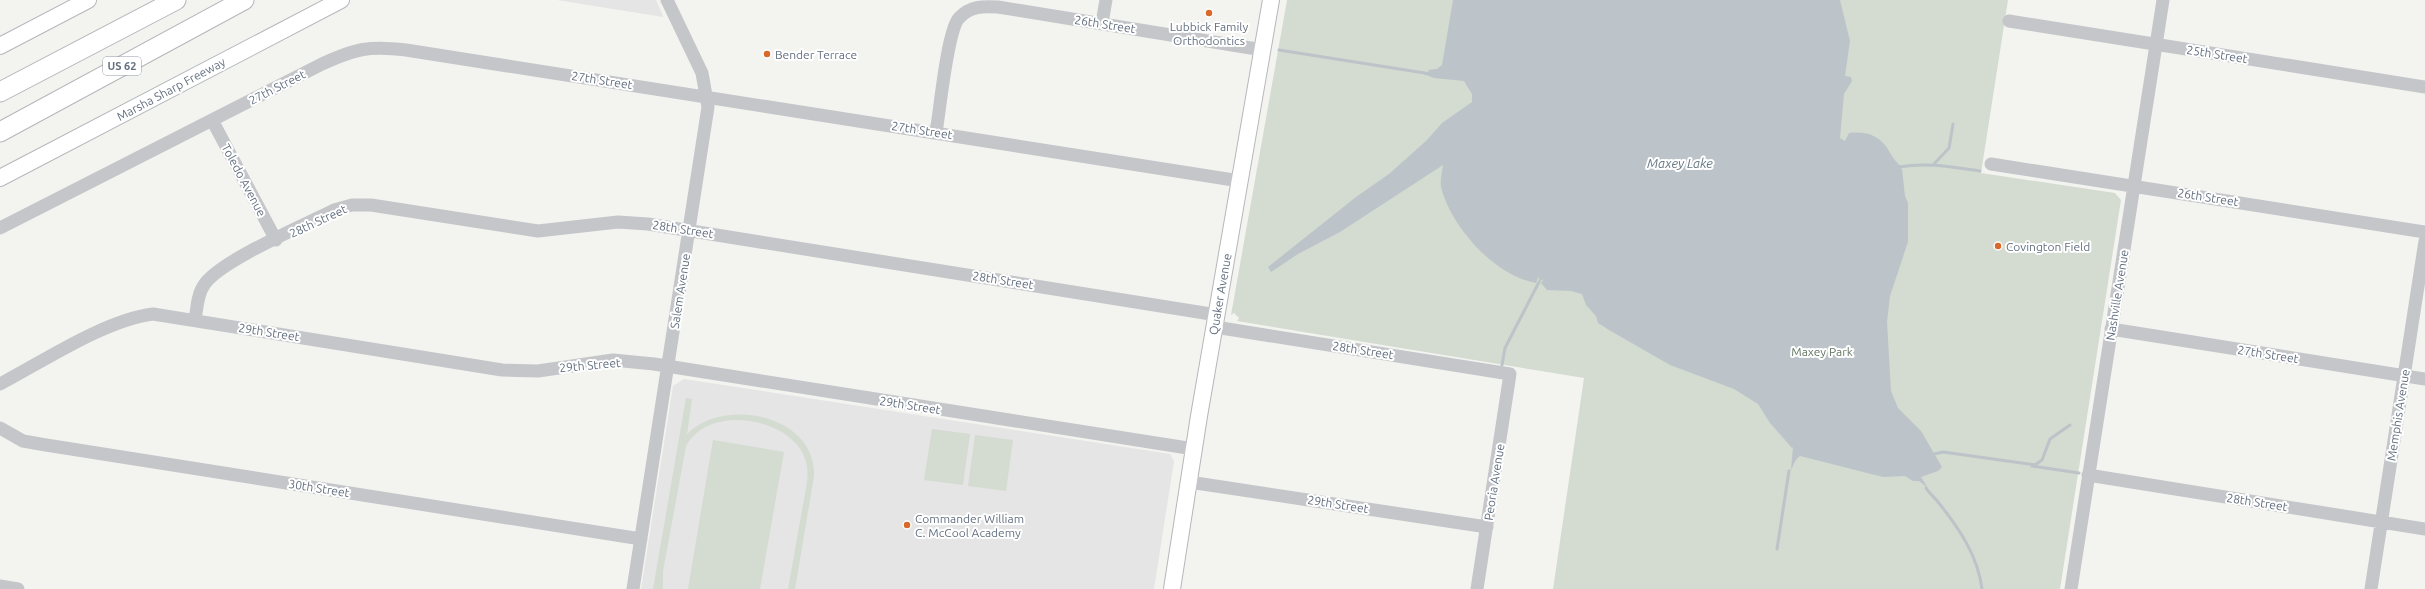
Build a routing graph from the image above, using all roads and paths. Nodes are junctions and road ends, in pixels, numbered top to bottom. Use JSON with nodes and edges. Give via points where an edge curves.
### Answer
{"nodes":[{"id":1,"x":88,"y":0,"type":"edge"},
{"id":2,"x":176,"y":0,"type":"edge"},
{"id":3,"x":244,"y":0,"type":"edge"},
{"id":4,"x":341,"y":0,"type":"edge"},
{"id":5,"x":667,"y":0,"type":"edge"},
{"id":6,"x":1106,"y":0,"type":"edge"},
{"id":7,"x":1271,"y":0,"type":"edge"},
{"id":8,"x":2163,"y":0,"type":"edge"},
{"id":9,"x":2009,"y":21,"type":"dead end"},
{"id":10,"x":1102,"y":23,"type":"junction"},
{"id":11,"x":2156,"y":44,"type":"junction"},
{"id":12,"x":0,"y":46,"type":"edge"},
{"id":13,"x":1263,"y":50,"type":"junction"},
{"id":14,"x":2425,"y":86,"type":"edge"},
{"id":15,"x":0,"y":92,"type":"edge"},
{"id":16,"x":707,"y":97,"type":"junction"},
{"id":17,"x":212,"y":120,"type":"junction"},
{"id":18,"x":0,"y":132,"type":"edge"},
{"id":19,"x":936,"y":132,"type":"junction"},
{"id":20,"x":1991,"y":164,"type":"dead end"},
{"id":21,"x":0,"y":178,"type":"edge"},
{"id":22,"x":1240,"y":181,"type":"junction"},
{"id":23,"x":2134,"y":186,"type":"junction"},
{"id":24,"x":0,"y":228,"type":"edge"},
{"id":25,"x":689,"y":230,"type":"junction"},
{"id":26,"x":2425,"y":232,"type":"edge"},
{"id":27,"x":276,"y":240,"type":"junction"},
{"id":28,"x":2425,"y":241,"type":"edge"},
{"id":29,"x":196,"y":320,"type":"junction"},
{"id":30,"x":1216,"y":320,"type":"junction"},
{"id":31,"x":2111,"y":329,"type":"junction"},
{"id":32,"x":669,"y":366,"type":"junction"},
{"id":33,"x":1510,"y":374,"type":"joint"},
{"id":34,"x":2404,"y":376,"type":"junction"},
{"id":35,"x":2425,"y":379,"type":"edge"},
{"id":36,"x":0,"y":384,"type":"edge"},
{"id":37,"x":0,"y":428,"type":"edge"},
{"id":38,"x":1194,"y":449,"type":"junction"},
{"id":39,"x":2088,"y":475,"type":"junction"},
{"id":40,"x":1189,"y":482,"type":"junction"},
{"id":41,"x":2381,"y":522,"type":"junction"},
{"id":42,"x":1487,"y":527,"type":"junction"},
{"id":43,"x":2425,"y":528,"type":"edge"},
{"id":44,"x":641,"y":539,"type":"junction"},
{"id":45,"x":0,"y":586,"type":"edge"},
{"id":46,"x":18,"y":589,"type":"edge"},
{"id":47,"x":633,"y":589,"type":"edge"},
{"id":48,"x":1172,"y":589,"type":"edge"},
{"id":49,"x":1477,"y":589,"type":"edge"},
{"id":50,"x":2071,"y":589,"type":"edge"},
{"id":51,"x":2371,"y":589,"type":"edge"}],
"edges":[{"from":1,"to":12,"type":"main road"},
{"from":2,"to":15,"type":"highway","number":"US 62"},
{"from":3,"to":18,"type":"highway","number":"US 62"},
{"from":4,"to":21,"type":"main road","name":"Marsha Sharp Freeway"},
{"from":5,"to":16,"type":"street","name":"Salem Avenue","via":[[702,73]]},
{"from":6,"to":10,"type":"street"},
{"from":7,"to":13,"type":"main road","name":"Quaker Avenue"},
{"from":8,"to":11,"type":"street","name":"Nashville Avenue"},
{"from":9,"to":11,"type":"street","name":"25th Street"},
{"from":10,"to":13,"type":"street","name":"26th Street"},
{"from":10,"to":19,"type":"street","name":"26th Street","via":[[986,6],[970,9],[954,25]]},
{"from":11,"to":14,"type":"street","name":"25th Street"},
{"from":11,"to":23,"type":"street","name":"Nashville Avenue"},
{"from":13,"to":22,"type":"main road","name":"Quaker Avenue"},
{"from":16,"to":17,"type":"street","name":"27th Street","via":[[374,47],[360,48],[329,61]]},
{"from":16,"to":19,"type":"street","name":"27th Street"},
{"from":16,"to":25,"type":"street","name":"Salem Avenue","via":[[708,107]]},
{"from":17,"to":24,"type":"street","name":"27th Street"},
{"from":17,"to":27,"type":"street","name":"Toledo Avenue"},
{"from":19,"to":22,"type":"street","name":"27th Street"},
{"from":20,"to":23,"type":"street","name":"26th Street"},
{"from":22,"to":30,"type":"main road","name":"Quaker Avenue"},
{"from":23,"to":26,"type":"street","name":"26th Street"},
{"from":23,"to":31,"type":"street","name":"Nashville Avenue"},
{"from":25,"to":27,"type":"street","name":"28th Street","via":[[618,222],[538,231],[371,205],[352,205],[334,210]]},
{"from":25,"to":30,"type":"street","name":"28th Street"},
{"from":25,"to":32,"type":"street","name":"Salem Avenue"},
{"from":27,"to":29,"type":"street","name":"28th Street","via":[[223,266],[212,276],[200,294]]},
{"from":28,"to":34,"type":"street","name":"Memphis Avenue"},
{"from":29,"to":32,"type":"street","name":"29th Street","via":[[502,370],[538,370],[613,360]]},
{"from":29,"to":36,"type":"street","name":"29th Street","via":[[153,314],[133,316]]},
{"from":30,"to":33,"type":"street","name":"28th Street"},
{"from":30,"to":38,"type":"main road","name":"Quaker Avenue"},
{"from":31,"to":34,"type":"street","name":"27th Street"},
{"from":31,"to":39,"type":"street","name":"Nashville Avenue"},
{"from":32,"to":38,"type":"street","name":"29th Street"},
{"from":32,"to":44,"type":"street","name":"Salem Avenue"},
{"from":33,"to":42,"type":"street","name":"Peoria Avenue"},
{"from":34,"to":35,"type":"street","name":"27th Street"},
{"from":34,"to":41,"type":"street","name":"Memphis Avenue"},
{"from":37,"to":44,"type":"street","name":"30th Street","via":[[23,441],[38,444]]},
{"from":38,"to":40,"type":"main road","name":"Quaker Avenue"},
{"from":39,"to":41,"type":"street","name":"28th Street"},
{"from":39,"to":50,"type":"street","name":"Nashville Avenue"},
{"from":40,"to":42,"type":"street","name":"29th Street"},
{"from":40,"to":48,"type":"main road","name":"Quaker Avenue"},
{"from":41,"to":43,"type":"street","name":"28th Street"},
{"from":41,"to":51,"type":"street","name":"Memphis Avenue"},
{"from":42,"to":49,"type":"street","name":"Peoria Avenue"},
{"from":44,"to":47,"type":"street","name":"Salem Avenue"},
{"from":45,"to":46,"type":"street"}]}
